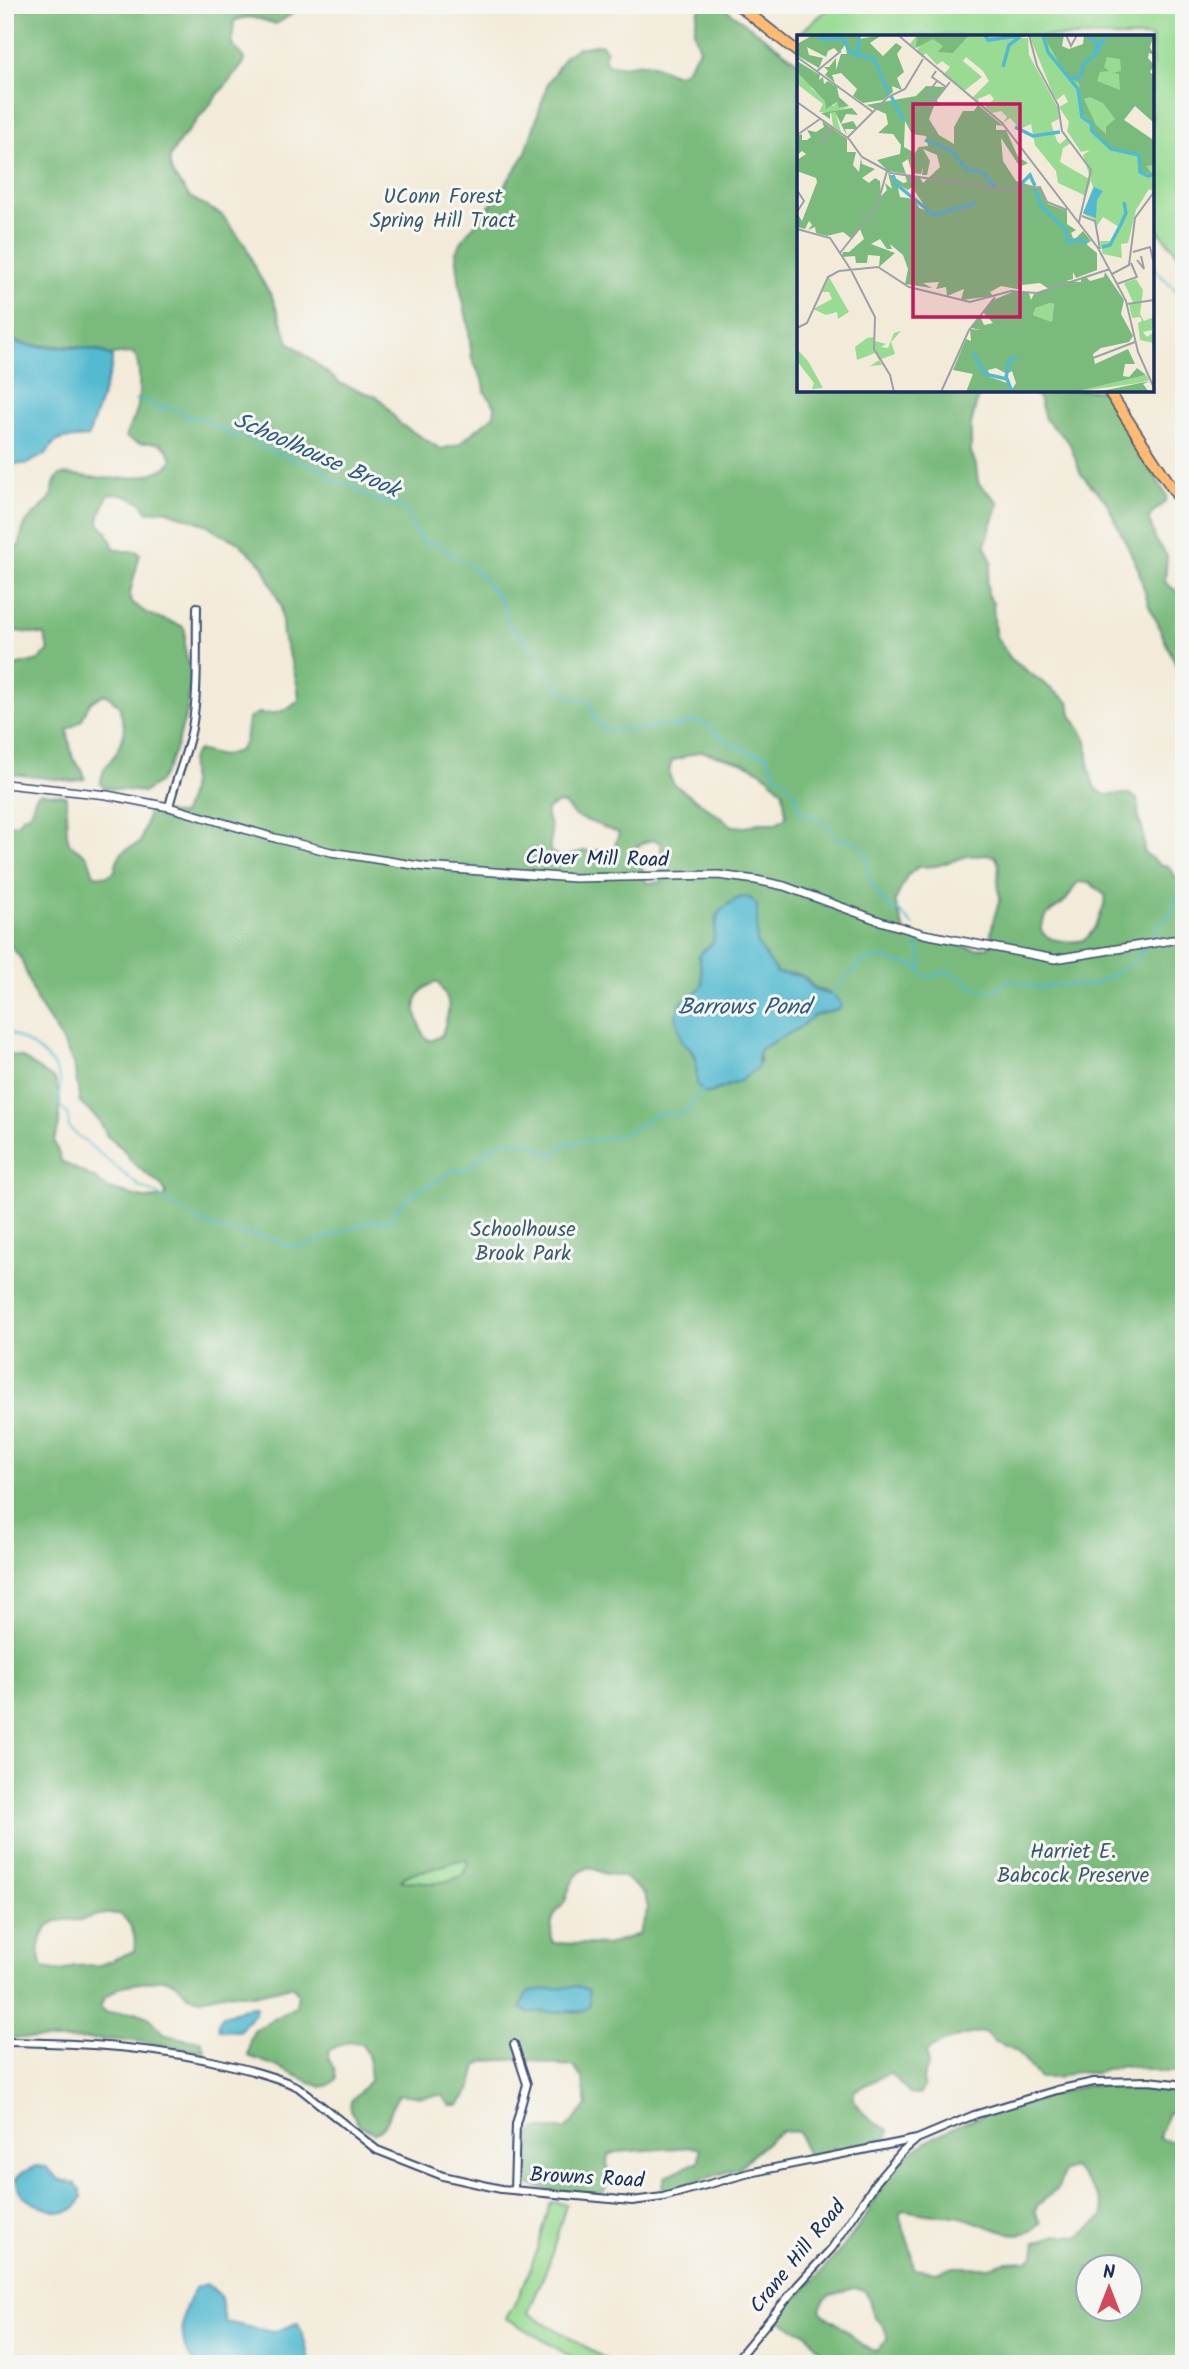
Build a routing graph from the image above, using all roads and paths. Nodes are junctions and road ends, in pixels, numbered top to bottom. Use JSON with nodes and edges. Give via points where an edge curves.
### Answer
{"nodes":[{"id":1,"x":738,"y":5,"type":"edge"},
{"id":2,"x":797,"y":51,"type":"edge"},
{"id":3,"x":1109,"y":392,"type":"edge"},
{"id":4,"x":1184,"y":506,"type":"edge"},
{"id":5,"x":197,"y":607,"type":"dead end"},
{"id":6,"x":5,"y":785,"type":"edge"},
{"id":7,"x":169,"y":807,"type":"junction"},
{"id":8,"x":1184,"y":940,"type":"edge"},
{"id":9,"x":5,"y":2042,"type":"edge"},
{"id":10,"x":514,"y":2044,"type":"dead end"},
{"id":11,"x":1184,"y":2085,"type":"edge"},
{"id":12,"x":917,"y":2139,"type":"junction"},
{"id":13,"x":514,"y":2190,"type":"junction"},
{"id":14,"x":733,"y":2364,"type":"edge"}],
"edges":[{"from":1,"to":2,"type":"main road"},
{"from":3,"to":4,"type":"main road"},
{"from":5,"to":7,"type":"street","via":[[194,716]]},
{"from":6,"to":7,"type":"street","name":"Clover Mill Road","via":[[107,795]]},
{"from":7,"to":8,"type":"street","name":"Clover Mill Road","via":[[331,852],[426,867],[574,878],[718,875],[756,880],[924,934],[1055,959]]},
{"from":9,"to":13,"type":"street","name":"Browns Road","via":[[167,2052],[260,2073],[298,2087],[366,2143],[388,2155],[461,2182]]},
{"from":10,"to":13,"type":"street","via":[[527,2084],[516,2124]]},
{"from":11,"to":12,"type":"street","name":"Browns Road","via":[[1094,2081],[974,2115]]},
{"from":12,"to":13,"type":"street","name":"Browns Road","via":[[749,2173],[649,2200]]},
{"from":12,"to":14,"type":"street","name":"Crane Hill Road","via":[[877,2181],[832,2248]]}]}
